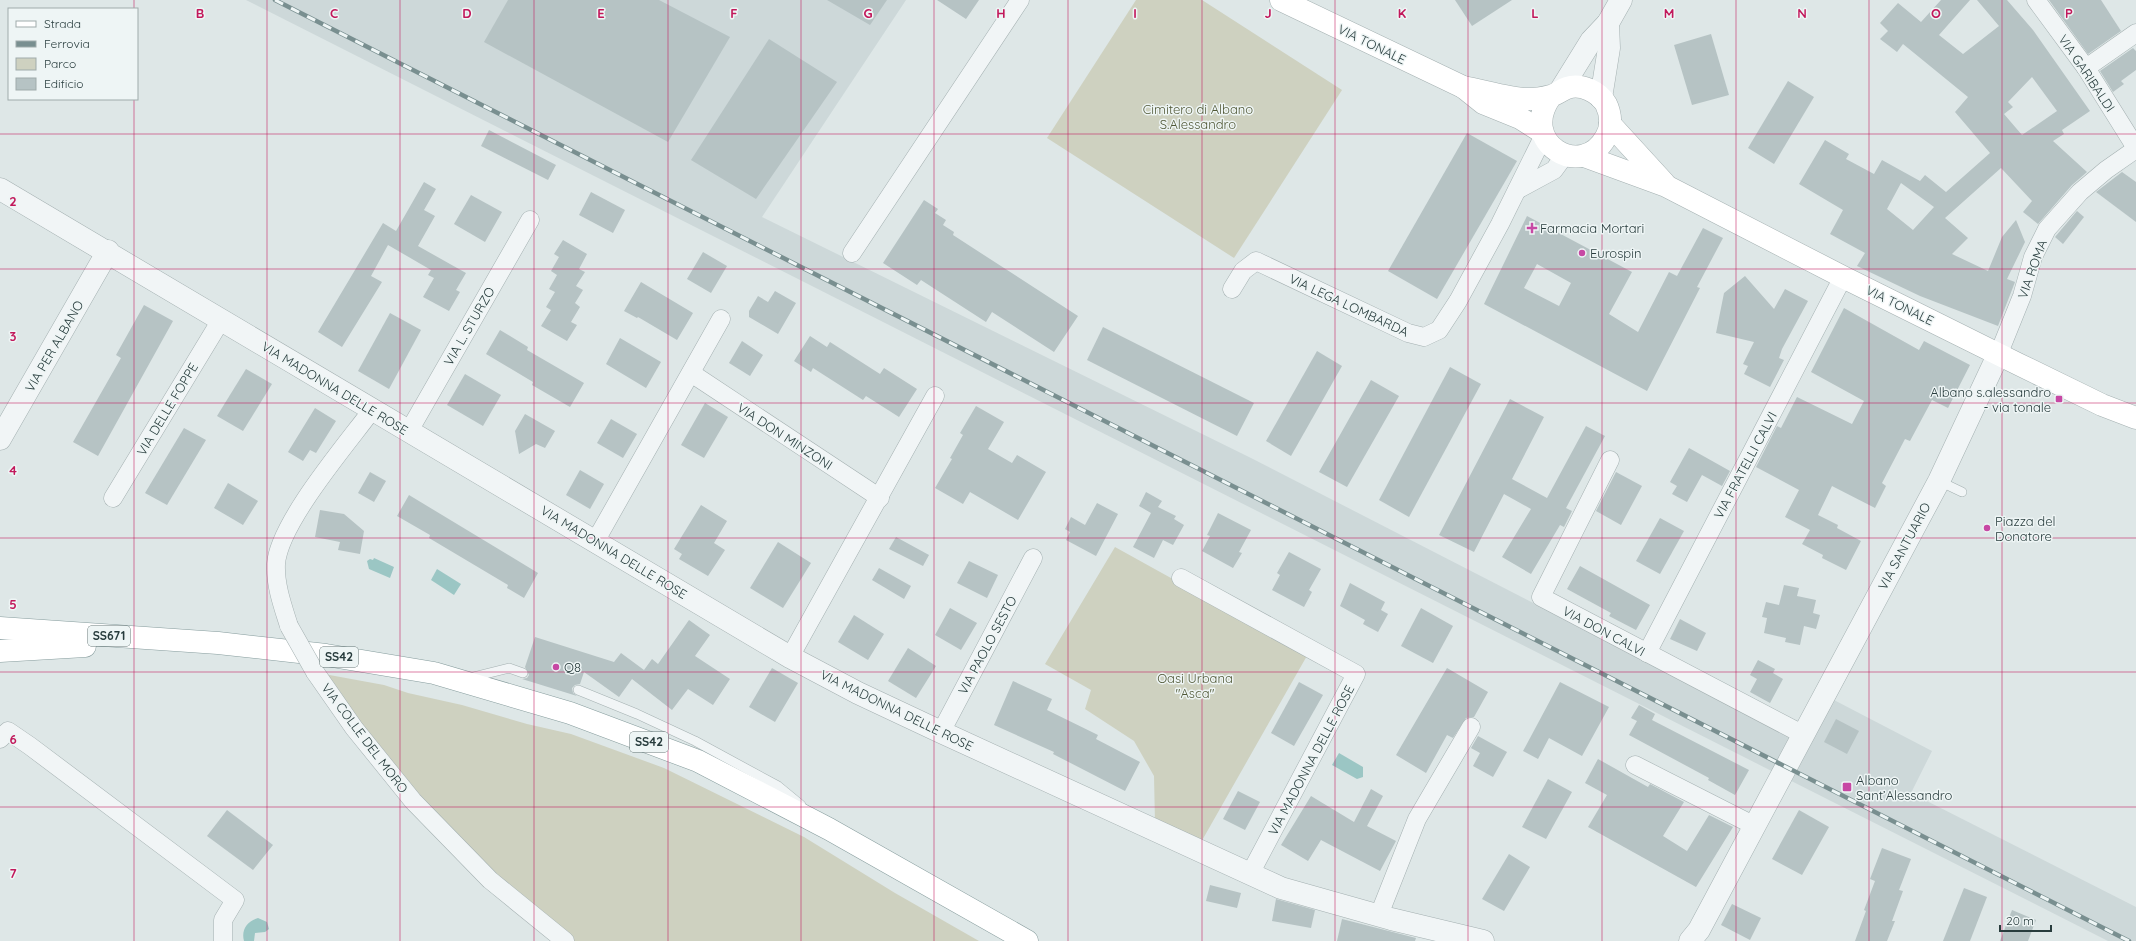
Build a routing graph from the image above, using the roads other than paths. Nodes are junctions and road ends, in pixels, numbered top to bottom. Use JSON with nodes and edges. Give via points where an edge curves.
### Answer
{"nodes":[{"id":1,"x":1020,"y":0,"type":"edge"},
{"id":2,"x":1281,"y":0,"type":"edge"},
{"id":3,"x":1621,"y":0,"type":"edge"},
{"id":4,"x":2036,"y":0,"type":"edge"},
{"id":5,"x":1608,"y":23,"type":"junction"},
{"id":6,"x":2136,"y":33,"type":"edge"},
{"id":7,"x":2086,"y":68,"type":"junction"},
{"id":8,"x":1463,"y":87,"type":"junction"},
{"id":9,"x":1556,"y":94,"type":"junction"},
{"id":10,"x":1600,"y":98,"type":"junction"},
{"id":11,"x":1610,"y":124,"type":"junction"},
{"id":12,"x":1543,"y":134,"type":"junction"},
{"id":13,"x":2136,"y":148,"type":"edge"},
{"id":14,"x":1574,"y":155,"type":"junction"},
{"id":15,"x":1666,"y":186,"type":"junction"},
{"id":16,"x":0,"y":189,"type":"edge"},
{"id":17,"x":1517,"y":190,"type":"junction"},
{"id":18,"x":530,"y":220,"type":"dead end"},
{"id":19,"x":108,"y":252,"type":"junction"},
{"id":20,"x":852,"y":253,"type":"dead end"},
{"id":21,"x":1843,"y":277,"type":"junction"},
{"id":22,"x":1232,"y":289,"type":"dead end"},
{"id":23,"x":721,"y":319,"type":"dead end"},
{"id":24,"x":221,"y":320,"type":"junction"},
{"id":25,"x":1999,"y":353,"type":"junction"},
{"id":26,"x":691,"y":373,"type":"junction"},
{"id":27,"x":935,"y":396,"type":"dead end"},
{"id":28,"x":372,"y":410,"type":"junction"},
{"id":29,"x":2136,"y":418,"type":"edge"},
{"id":30,"x":409,"y":431,"type":"junction"},
{"id":31,"x":0,"y":439,"type":"edge"},
{"id":32,"x":1610,"y":460,"type":"dead end"},
{"id":33,"x":1939,"y":481,"type":"junction"},
{"id":34,"x":1962,"y":492,"type":"dead end"},
{"id":35,"x":113,"y":498,"type":"dead end"},
{"id":36,"x":880,"y":498,"type":"junction"},
{"id":37,"x":596,"y":540,"type":"junction"},
{"id":38,"x":1033,"y":558,"type":"dead end"},
{"id":39,"x":1181,"y":578,"type":"dead end"},
{"id":40,"x":0,"y":628,"type":"edge"},
{"id":41,"x":218,"y":643,"type":"junction"},
{"id":42,"x":0,"y":652,"type":"edge"},
{"id":43,"x":1647,"y":653,"type":"junction"},
{"id":44,"x":790,"y":657,"type":"junction"},
{"id":45,"x":524,"y":673,"type":"dead end"},
{"id":46,"x":458,"y":680,"type":"junction"},
{"id":47,"x":578,"y":690,"type":"dead end"},
{"id":48,"x":1471,"y":727,"type":"dead end"},
{"id":49,"x":941,"y":732,"type":"junction"},
{"id":50,"x":1804,"y":735,"type":"junction"},
{"id":51,"x":0,"y":739,"type":"edge"},
{"id":52,"x":1635,"y":765,"type":"dead end"},
{"id":53,"x":1756,"y":826,"type":"junction"},
{"id":54,"x":829,"y":830,"type":"junction"},
{"id":55,"x":1250,"y":874,"type":"junction"},
{"id":56,"x":1379,"y":915,"type":"junction"},
{"id":57,"x":1696,"y":937,"type":"edge"},
{"id":58,"x":223,"y":941,"type":"edge"},
{"id":59,"x":565,"y":941,"type":"edge"},
{"id":60,"x":1028,"y":941,"type":"edge"},
{"id":61,"x":1482,"y":941,"type":"edge"}],
"edges":[{"from":1,"to":20,"type":"street"},
{"from":2,"to":8,"type":"main road","name":"VIA TONALE"},
{"from":3,"to":5,"type":"street"},
{"from":4,"to":7,"type":"street","name":"VIA GARIBALDI"},
{"from":5,"to":9,"type":"street","via":[[1591,41]]},
{"from":5,"to":10,"type":"street","via":[[1609,48]]},
{"from":6,"to":7,"type":"street"},
{"from":7,"to":13,"type":"street","name":"VIA GARIBALDI"},
{"from":8,"to":9,"type":"main road","name":"VIA TONALE","via":[[1525,99]]},
{"from":8,"to":12,"type":"main road","name":"VIA TONALE","via":[[1483,103],[1520,118]]},
{"from":9,"to":10,"type":"main road","name":"VIA TONALE","via":[[1567,88],[1577,87],[1589,89]]},
{"from":9,"to":12,"type":"main road","via":[[1541,113]]},
{"from":10,"to":11,"type":"main road","name":"VIA TONALE","via":[[1609,112]]},
{"from":11,"to":14,"type":"main road","via":[[1603,143],[1595,151]]},
{"from":11,"to":15,"type":"main road","name":"VIA TONALE"},
{"from":12,"to":14,"type":"main road","name":"VIA TONALE","via":[[1554,150]]},
{"from":12,"to":17,"type":"street","name":"VIA LEGA LOMBARDA"},
{"from":13,"to":25,"type":"street","name":"VIA ROMA","via":[[2080,192],[2047,230],[2033,257],[2022,296]]},
{"from":14,"to":15,"type":"main road","name":"VIA TONALE"},
{"from":14,"to":17,"type":"street","via":[[1554,170]]},
{"from":15,"to":21,"type":"main road","name":"VIA TONALE"},
{"from":16,"to":19,"type":"street","name":"VIA MADONNA DELLE ROSE"},
{"from":17,"to":22,"type":"street","name":"VIA LEGA LOMBARDA","via":[[1458,301],[1439,330],[1424,337],[1408,333],[1256,262],[1243,271]]},
{"from":18,"to":30,"type":"street","name":"VIA L. STURZO"},
{"from":19,"to":24,"type":"street","name":"VIA MADONNA DELLE ROSE"},
{"from":19,"to":31,"type":"street","name":"VIA PER ALBANO"},
{"from":21,"to":25,"type":"main road","name":"VIA TONALE"},
{"from":21,"to":43,"type":"street","name":"VIA FRATELLI CALVI"},
{"from":23,"to":26,"type":"street"},
{"from":24,"to":28,"type":"street","name":"VIA MADONNA DELLE ROSE"},
{"from":24,"to":35,"type":"street","name":"VIA DELLE FOPPE"},
{"from":25,"to":29,"type":"main road","name":"VIA TONALE","via":[[2102,405]]},
{"from":25,"to":33,"type":"street","name":"VIA SANTUARIO"},
{"from":26,"to":36,"type":"street","name":"VIA DON MINZONI"},
{"from":26,"to":37,"type":"street"},
{"from":27,"to":36,"type":"street"},
{"from":28,"to":30,"type":"street","name":"VIA MADONNA DELLE ROSE"},
{"from":28,"to":59,"type":"street","name":"VIA COLLE DEL MORO","bridge":true,"via":[[307,496],[285,536],[276,564],[280,598],[289,626],[315,672],[354,728],[413,801],[490,880]]},
{"from":30,"to":37,"type":"street","name":"VIA MADONNA DELLE ROSE"},
{"from":32,"to":43,"type":"street","name":"VIA DON CALVI","via":[[1541,597]]},
{"from":33,"to":34,"type":"lane"},
{"from":33,"to":50,"type":"street","name":"VIA SANTUARIO"},
{"from":36,"to":44,"type":"street"},
{"from":37,"to":44,"type":"street","name":"VIA MADONNA DELLE ROSE"},
{"from":38,"to":49,"type":"street","name":"VIA PAOLO SESTO"},
{"from":39,"to":55,"type":"street","name":"VIA MADONNA DELLE ROSE","via":[[1356,674]]},
{"from":40,"to":41,"type":"main road","number":"SS671"},
{"from":41,"to":42,"type":"main road","number":"SS42","via":[[142,643]]},
{"from":41,"to":46,"type":"main road","number":"SS42","via":[[326,655],[434,673]]},
{"from":43,"to":50,"type":"street","name":"VIA DON CALVI"},
{"from":44,"to":49,"type":"street","name":"VIA MADONNA DELLE ROSE"},
{"from":45,"to":46,"type":"lane","via":[[509,668]]},
{"from":46,"to":54,"type":"main road","number":"SS42","via":[[570,713],[698,761]]},
{"from":47,"to":54,"type":"lane","via":[[695,741],[778,786]]},
{"from":48,"to":56,"type":"street","via":[[1418,819]]},
{"from":49,"to":55,"type":"street","name":"VIA MADONNA DELLE ROSE"},
{"from":50,"to":53,"type":"street","name":"VIA SANTUARIO"},
{"from":51,"to":58,"type":"street","via":[[8,731],[30,746],[235,900],[223,920]]},
{"from":52,"to":53,"type":"street"},
{"from":53,"to":57,"type":"street","name":"VIA SANTUARIO"},
{"from":54,"to":60,"type":"main road","number":"SS42"},
{"from":55,"to":56,"type":"street","name":"VIA MADONNA DELLE ROSE","via":[[1281,888]]},
{"from":56,"to":61,"type":"street","name":"VIA MADONNA DELLE ROSE"}]}
